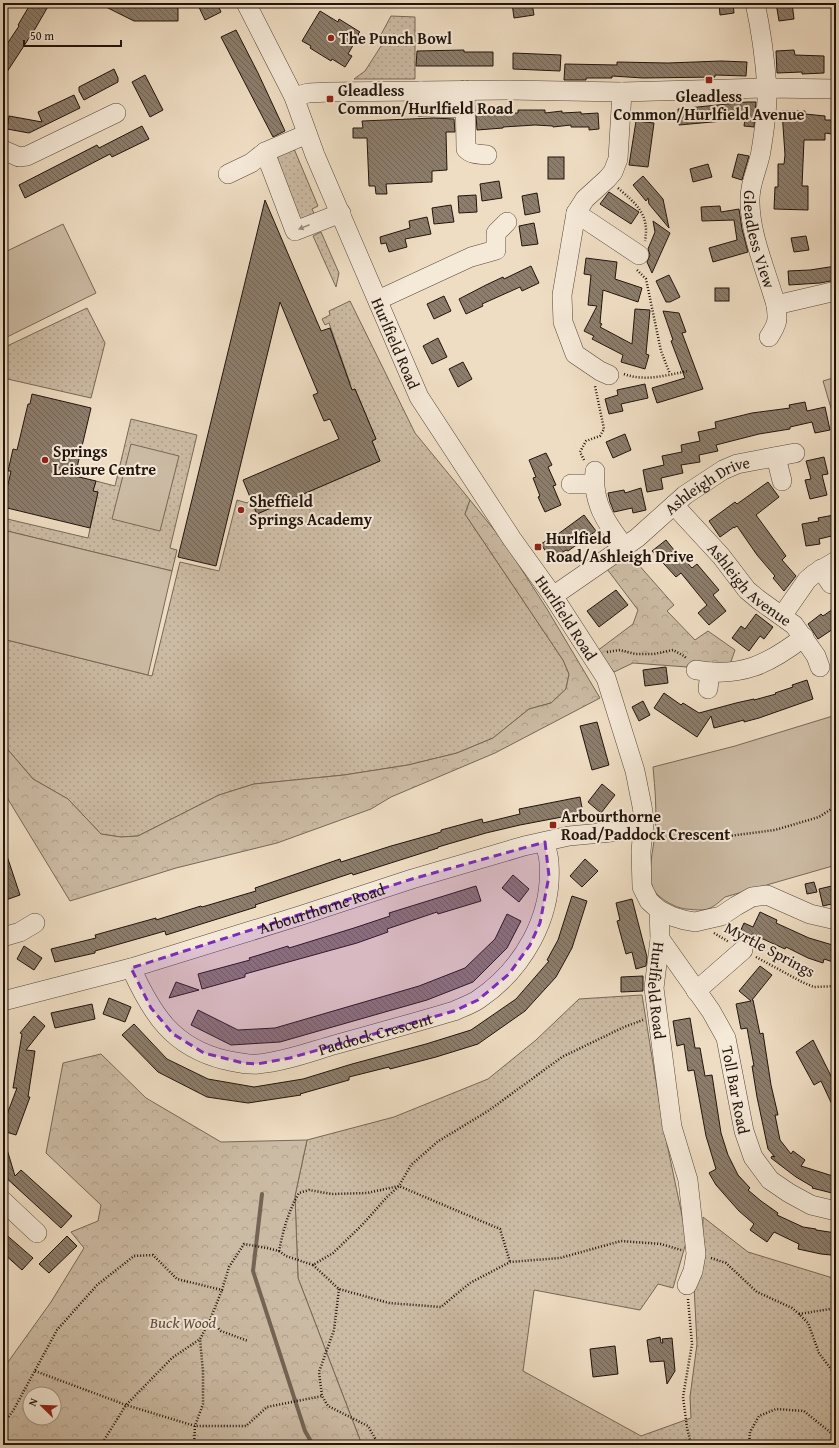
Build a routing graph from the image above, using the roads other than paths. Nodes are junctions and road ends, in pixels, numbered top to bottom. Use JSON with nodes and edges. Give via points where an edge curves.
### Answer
{"nodes":[{"id":1,"x":246,"y":3,"type":"edge"},
{"id":2,"x":755,"y":3,"type":"edge"},
{"id":3,"x":767,"y":88,"type":"junction"},
{"id":4,"x":836,"y":89,"type":"edge"},
{"id":5,"x":622,"y":92,"type":"junction"},
{"id":6,"x":294,"y":97,"type":"junction"},
{"id":7,"x":465,"y":99,"type":"junction"},
{"id":8,"x":116,"y":113,"type":"dead end"},
{"id":9,"x":307,"y":134,"type":"junction"},
{"id":10,"x":3,"y":150,"type":"edge"},
{"id":11,"x":265,"y":152,"type":"junction"},
{"id":12,"x":487,"y":155,"type":"dead end"},
{"id":13,"x":228,"y":174,"type":"dead end"},
{"id":14,"x":341,"y":213,"type":"junction"},
{"id":15,"x":576,"y":213,"type":"junction"},
{"id":16,"x":507,"y":222,"type":"dead end"},
{"id":17,"x":639,"y":255,"type":"road end"},
{"id":18,"x":836,"y":291,"type":"edge"},
{"id":19,"x":378,"y":300,"type":"junction"},
{"id":20,"x":776,"y":305,"type":"junction"},
{"id":21,"x":770,"y":337,"type":"dead end"},
{"id":22,"x":604,"y":373,"type":"road end"},
{"id":23,"x":795,"y":453,"type":"dead end"},
{"id":24,"x":776,"y":457,"type":"junction"},
{"id":25,"x":782,"y":481,"type":"dead end"},
{"id":26,"x":570,"y":484,"type":"dead end"},
{"id":27,"x":674,"y":505,"type":"junction"},
{"id":28,"x":624,"y":546,"type":"junction"},
{"id":29,"x":829,"y":571,"type":"edge"},
{"id":30,"x":553,"y":596,"type":"junction"},
{"id":31,"x":782,"y":616,"type":"junction"},
{"id":32,"x":804,"y":637,"type":"junction"},
{"id":33,"x":820,"y":667,"type":"dead end"},
{"id":34,"x":705,"y":677,"type":"road end"},
{"id":35,"x":643,"y":834,"type":"junction"},
{"id":36,"x":545,"y":842,"type":"junction"},
{"id":37,"x":659,"y":910,"type":"junction"},
{"id":38,"x":836,"y":920,"type":"edge"},
{"id":39,"x":35,"y":922,"type":"dead end"},
{"id":40,"x":3,"y":937,"type":"edge"},
{"id":41,"x":660,"y":939,"type":"junction"},
{"id":42,"x":743,"y":950,"type":"road end"},
{"id":43,"x":131,"y":968,"type":"junction"},
{"id":44,"x":696,"y":991,"type":"junction"},
{"id":45,"x":3,"y":1001,"type":"edge"},
{"id":46,"x":3,"y":1201,"type":"edge"},
{"id":47,"x":836,"y":1211,"type":"edge"},
{"id":48,"x":37,"y":1233,"type":"dead end"},
{"id":49,"x":687,"y":1285,"type":"road end"}],
"edges":[{"from":1,"to":6,"type":"street","name":"Hurlfield Road"},
{"from":2,"to":3,"type":"street","name":"Gleadless View"},
{"from":3,"to":4,"type":"street"},
{"from":3,"to":5,"type":"street"},
{"from":3,"to":20,"type":"street","name":"Gleadless View","via":[[765,125],[752,182],[750,221]]},
{"from":5,"to":7,"type":"street","via":[[514,90]]},
{"from":5,"to":15,"type":"street","via":[[618,159],[613,172],[585,199]]},
{"from":6,"to":7,"type":"street","via":[[316,92],[421,91]]},
{"from":6,"to":9,"type":"street","name":"Hurlfield Road"},
{"from":7,"to":12,"type":"street","via":[[466,149],[469,153]]},
{"from":8,"to":10,"type":"street","via":[[27,156],[19,157]]},
{"from":9,"to":11,"type":"street"},
{"from":9,"to":14,"type":"street","name":"Hurlfield Road"},
{"from":11,"to":13,"type":"street","via":[[251,163]]},
{"from":14,"to":11,"type":"street","one_way":true,"via":[[295,231]]},
{"from":14,"to":19,"type":"street","name":"Hurlfield Road"},
{"from":15,"to":17,"type":"street"},
{"from":15,"to":22,"type":"street","via":[[562,295],[563,322],[575,354]]},
{"from":16,"to":19,"type":"street","via":[[496,233],[496,250],[471,257]]},
{"from":18,"to":20,"type":"street","name":"Gleadless View"},
{"from":19,"to":30,"type":"street","name":"Hurlfield Road","via":[[419,397],[512,539]]},
{"from":20,"to":21,"type":"street","via":[[778,319]]},
{"from":23,"to":24,"type":"street","name":"Ashleigh Drive"},
{"from":24,"to":25,"type":"street"},
{"from":24,"to":27,"type":"street","name":"Ashleigh Drive","via":[[737,464],[723,470]]},
{"from":26,"to":28,"type":"street","via":[[594,478],[596,500],[602,515]]},
{"from":27,"to":28,"type":"street","name":"Ashleigh Drive","via":[[637,538]]},
{"from":27,"to":31,"type":"street","name":"Ashleigh Avenue","via":[[721,556],[747,590]]},
{"from":28,"to":30,"type":"street","name":"Ashleigh Drive"},
{"from":29,"to":31,"type":"street","via":[[807,580]]},
{"from":30,"to":35,"type":"street","name":"Hurlfield Road","via":[[606,678],[635,771],[642,806]]},
{"from":31,"to":32,"type":"street","name":"Ashleigh Avenue"},
{"from":32,"to":33,"type":"street","name":"Ashleigh Avenue"},
{"from":32,"to":34,"type":"street","via":[[776,657],[751,668]]},
{"from":35,"to":36,"type":"street","name":"Arbourthorne Road","via":[[569,836]]},
{"from":35,"to":37,"type":"street","name":"Hurlfield Road","via":[[642,887],[649,901]]},
{"from":36,"to":43,"type":"street","name":"Arbourthorne Road","via":[[412,879]]},
{"from":36,"to":43,"type":"street","name":"Paddock Crescent","via":[[549,862],[548,888],[540,923],[530,945],[509,974],[496,986],[478,1000],[454,1011],[290,1058],[257,1064],[243,1063],[204,1053],[173,1034],[151,1008]]},
{"from":37,"to":38,"type":"street","via":[[695,922],[721,916],[752,897],[767,895],[810,914]]},
{"from":37,"to":41,"type":"street","name":"Hurlfield Road"},
{"from":39,"to":40,"type":"street","via":[[20,932]]},
{"from":41,"to":44,"type":"street","name":"Toll Bar Road"},
{"from":41,"to":49,"type":"street","name":"Hurlfield Road","via":[[654,988],[657,1015],[672,1127],[688,1180],[696,1254]]},
{"from":42,"to":44,"type":"street"},
{"from":43,"to":45,"type":"street","name":"Arbourthorne Road"},
{"from":44,"to":47,"type":"street","name":"Toll Bar Road","via":[[726,1038],[744,1131],[753,1157],[770,1180],[789,1193],[811,1205]]},
{"from":46,"to":48,"type":"street"}]}
